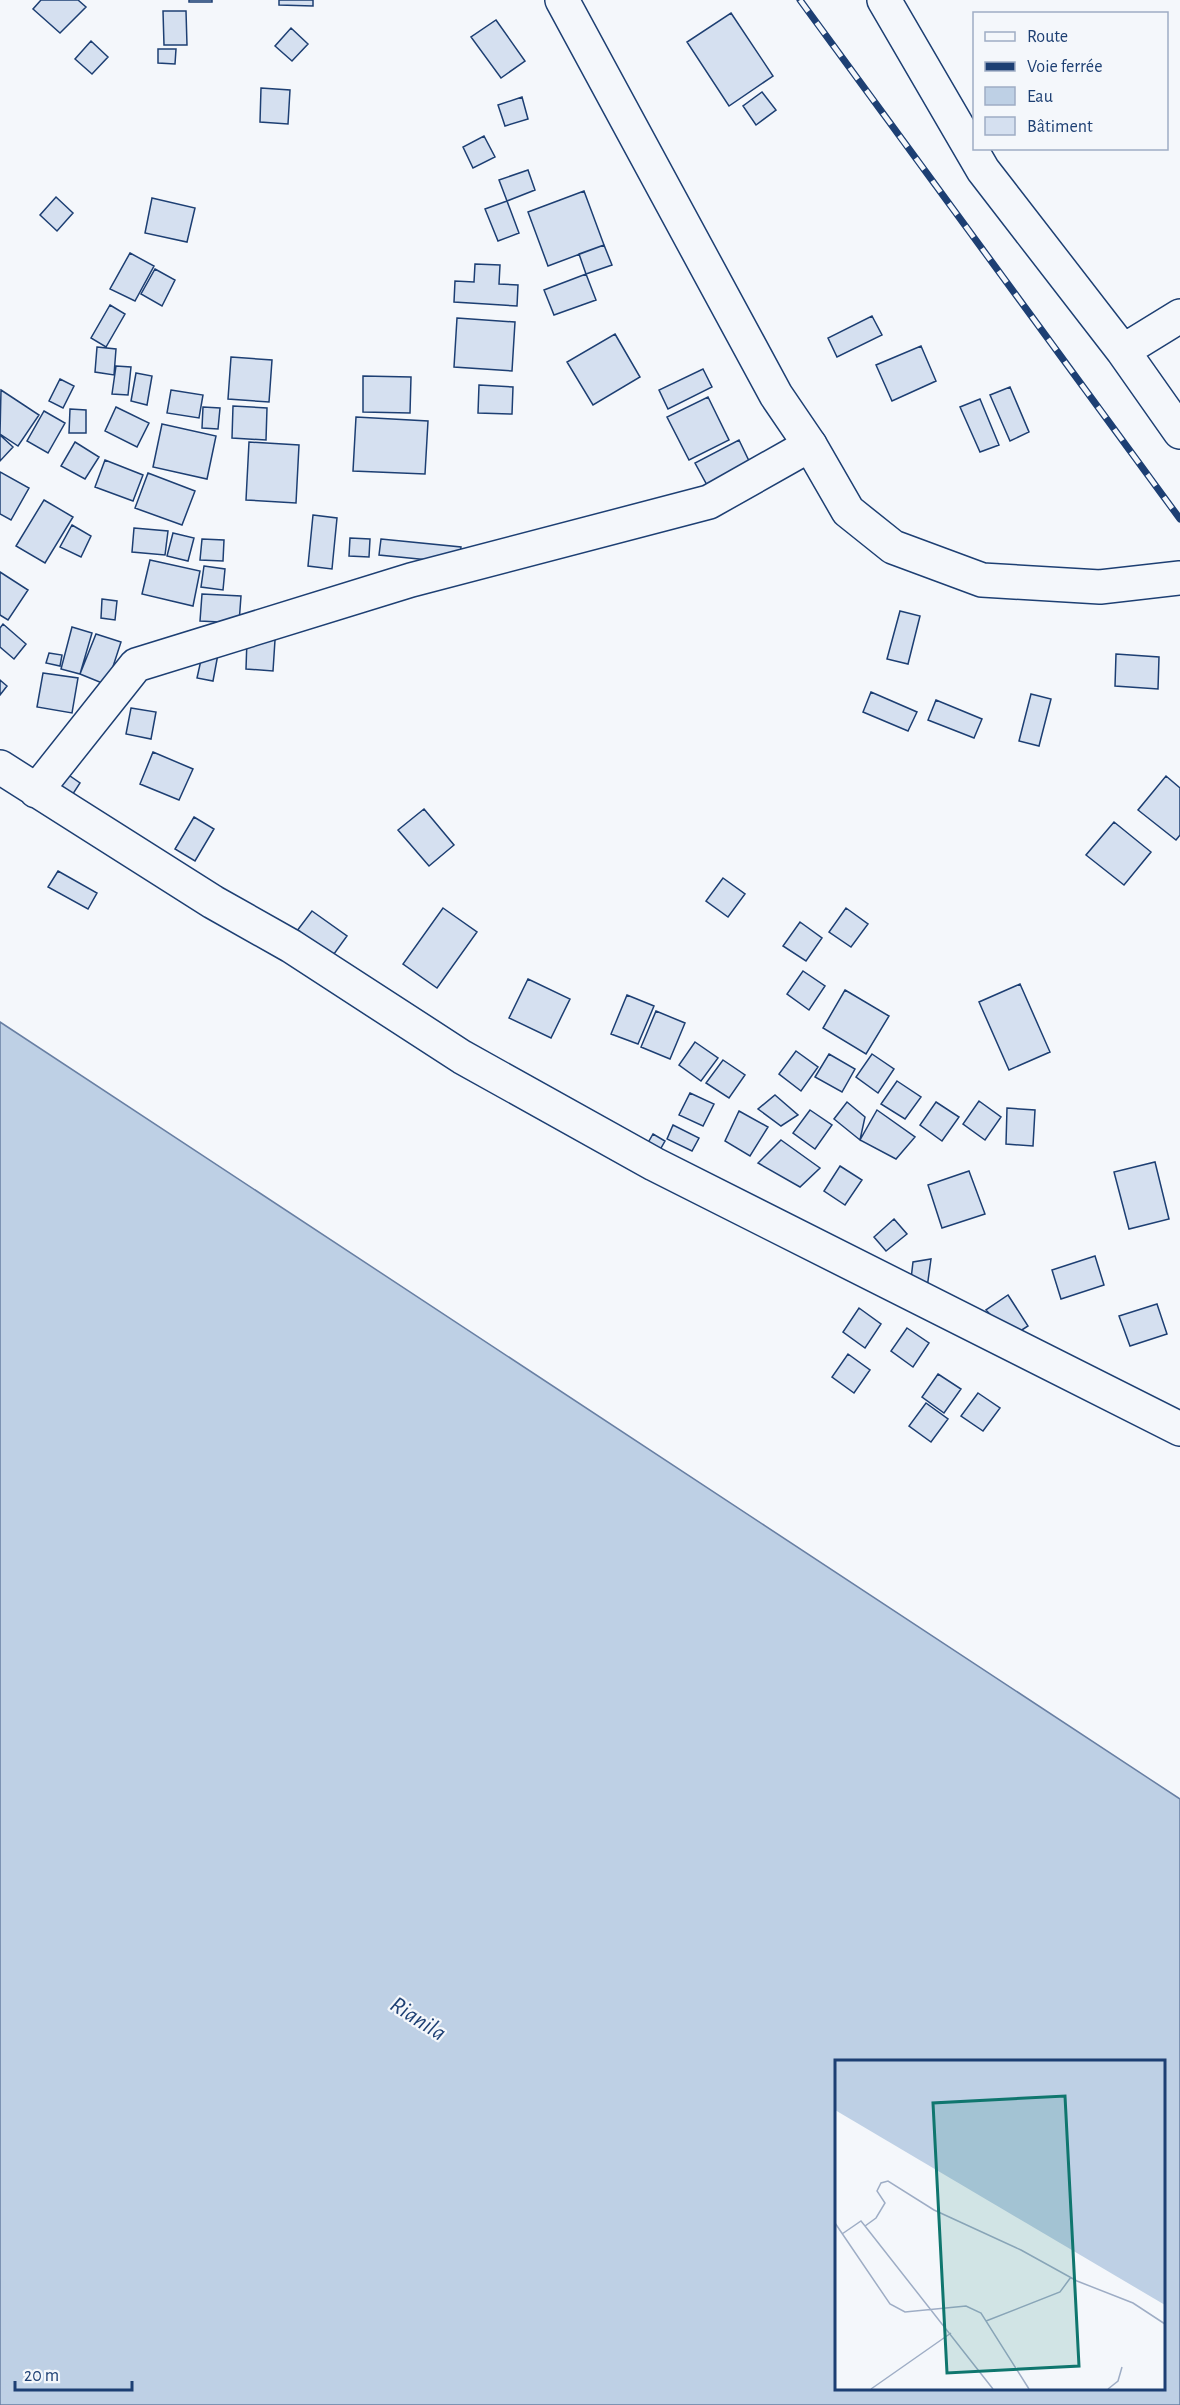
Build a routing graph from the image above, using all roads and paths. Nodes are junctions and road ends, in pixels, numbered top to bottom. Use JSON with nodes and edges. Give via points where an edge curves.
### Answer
{"nodes":[{"id":1,"x":562,"y":0,"type":"edge"},
{"id":2,"x":884,"y":0,"type":"edge"},
{"id":3,"x":1180,"y":316,"type":"edge"},
{"id":4,"x":1123,"y":351,"type":"junction"},
{"id":5,"x":1180,"y":432,"type":"edge"},
{"id":6,"x":810,"y":445,"type":"junction"},
{"id":7,"x":1180,"y":578,"type":"edge"},
{"id":8,"x":0,"y":767,"type":"edge"},
{"id":9,"x":36,"y":791,"type":"junction"},
{"id":10,"x":1180,"y":1429,"type":"edge"}],
"edges":[{"from":1,"to":6,"type":"street","via":[[776,394]]},
{"from":2,"to":4,"type":"street","via":[[983,170]]},
{"from":3,"to":4,"type":"street"},
{"from":4,"to":5,"type":"street"},
{"from":6,"to":7,"type":"street","via":[[848,511],[893,547],[982,580],[1100,587]]},
{"from":6,"to":9,"type":"street","via":[[709,502],[411,580],[136,665]]},
{"from":8,"to":9,"type":"street"},
{"from":9,"to":10,"type":"street","via":[[482,1068],[654,1164]]}]}
